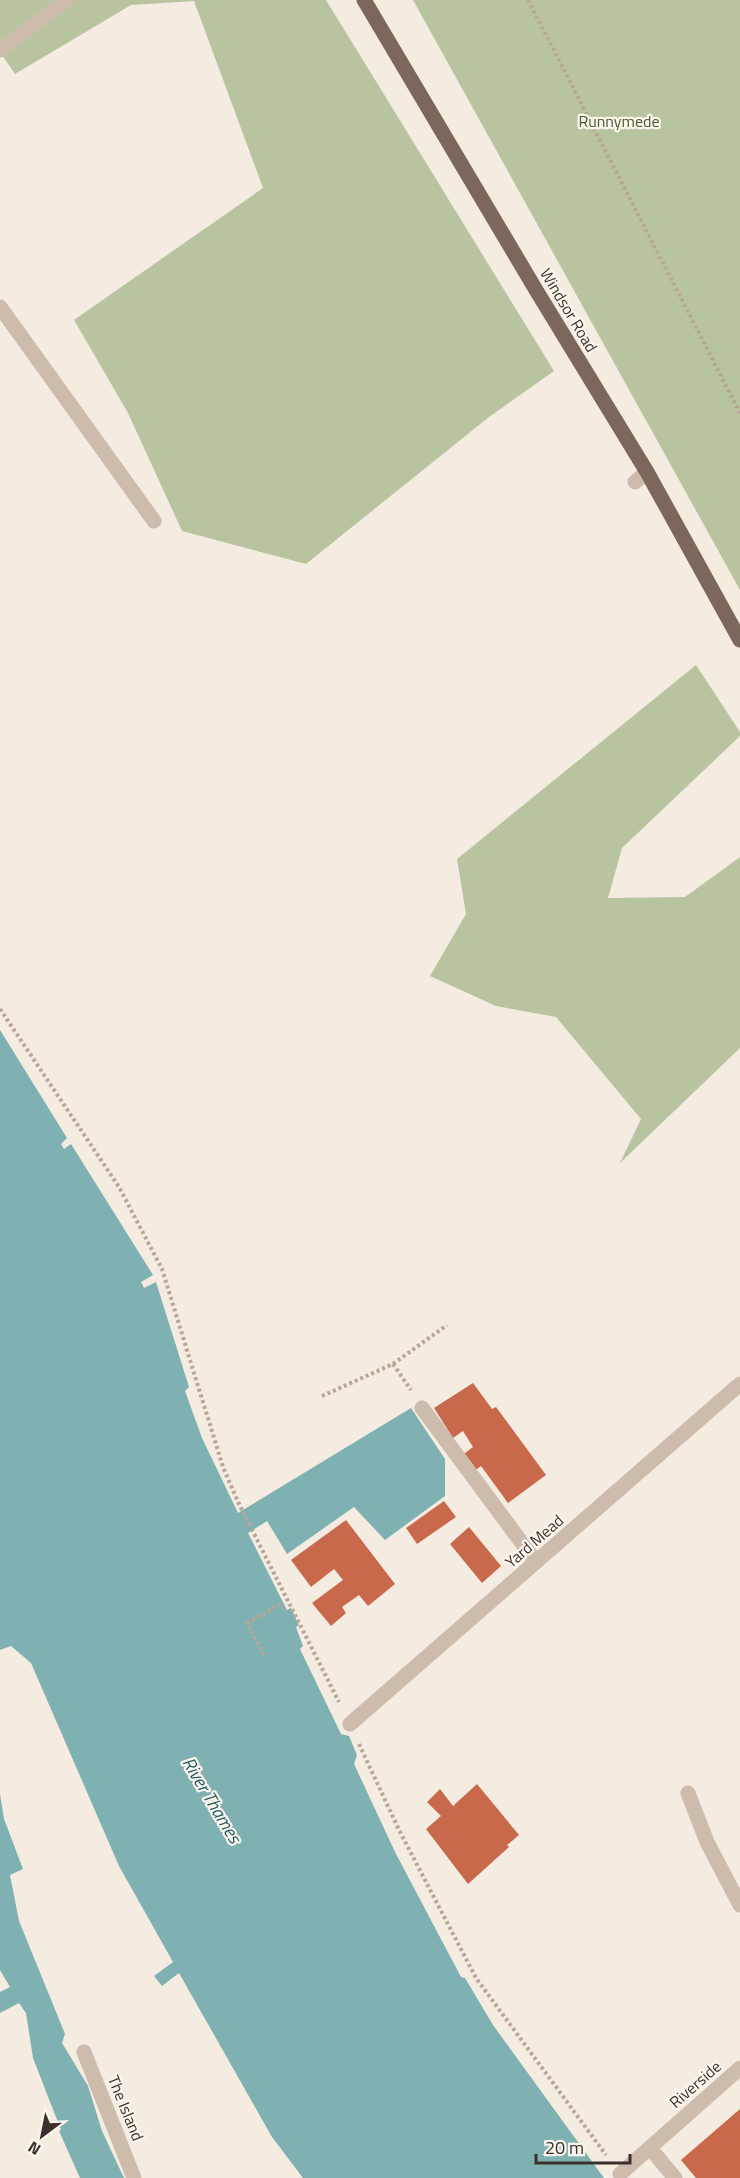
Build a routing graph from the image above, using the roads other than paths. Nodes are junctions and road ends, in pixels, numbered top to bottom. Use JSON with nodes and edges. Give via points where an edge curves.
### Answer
{"nodes":[{"id":1,"x":67,"y":0,"type":"edge"},
{"id":2,"x":364,"y":0,"type":"edge"},
{"id":3,"x":0,"y":51,"type":"edge"},
{"id":4,"x":0,"y":307,"type":"edge"},
{"id":5,"x":154,"y":521,"type":"dead end"},
{"id":6,"x":740,"y":640,"type":"edge"},
{"id":7,"x":740,"y":1384,"type":"edge"},
{"id":8,"x":422,"y":1408,"type":"road end"},
{"id":9,"x":536,"y":1562,"type":"junction"},
{"id":10,"x":350,"y":1724,"type":"road end"},
{"id":11,"x":688,"y":1793,"type":"dead end"},
{"id":12,"x":740,"y":1905,"type":"edge"},
{"id":13,"x":84,"y":2052,"type":"dead end"},
{"id":14,"x":740,"y":2068,"type":"edge"},
{"id":15,"x":650,"y":2148,"type":"junction"},
{"id":16,"x":620,"y":2174,"type":"road end"},
{"id":17,"x":135,"y":2178,"type":"edge"},
{"id":18,"x":675,"y":2178,"type":"edge"}],
"edges":[{"from":1,"to":3,"type":"street"},
{"from":2,"to":6,"type":"main road","name":"Windsor Road"},
{"from":4,"to":5,"type":"street"},
{"from":7,"to":9,"type":"street","name":"Yard Mead"},
{"from":8,"to":9,"type":"street"},
{"from":9,"to":10,"type":"street","name":"Yard Mead"},
{"from":11,"to":12,"type":"street","via":[[707,1842]]},
{"from":13,"to":17,"type":"street","name":"The Island"},
{"from":14,"to":15,"type":"street","name":"Riverside"},
{"from":15,"to":16,"type":"street","name":"Riverside"},
{"from":15,"to":18,"type":"street"}]}
